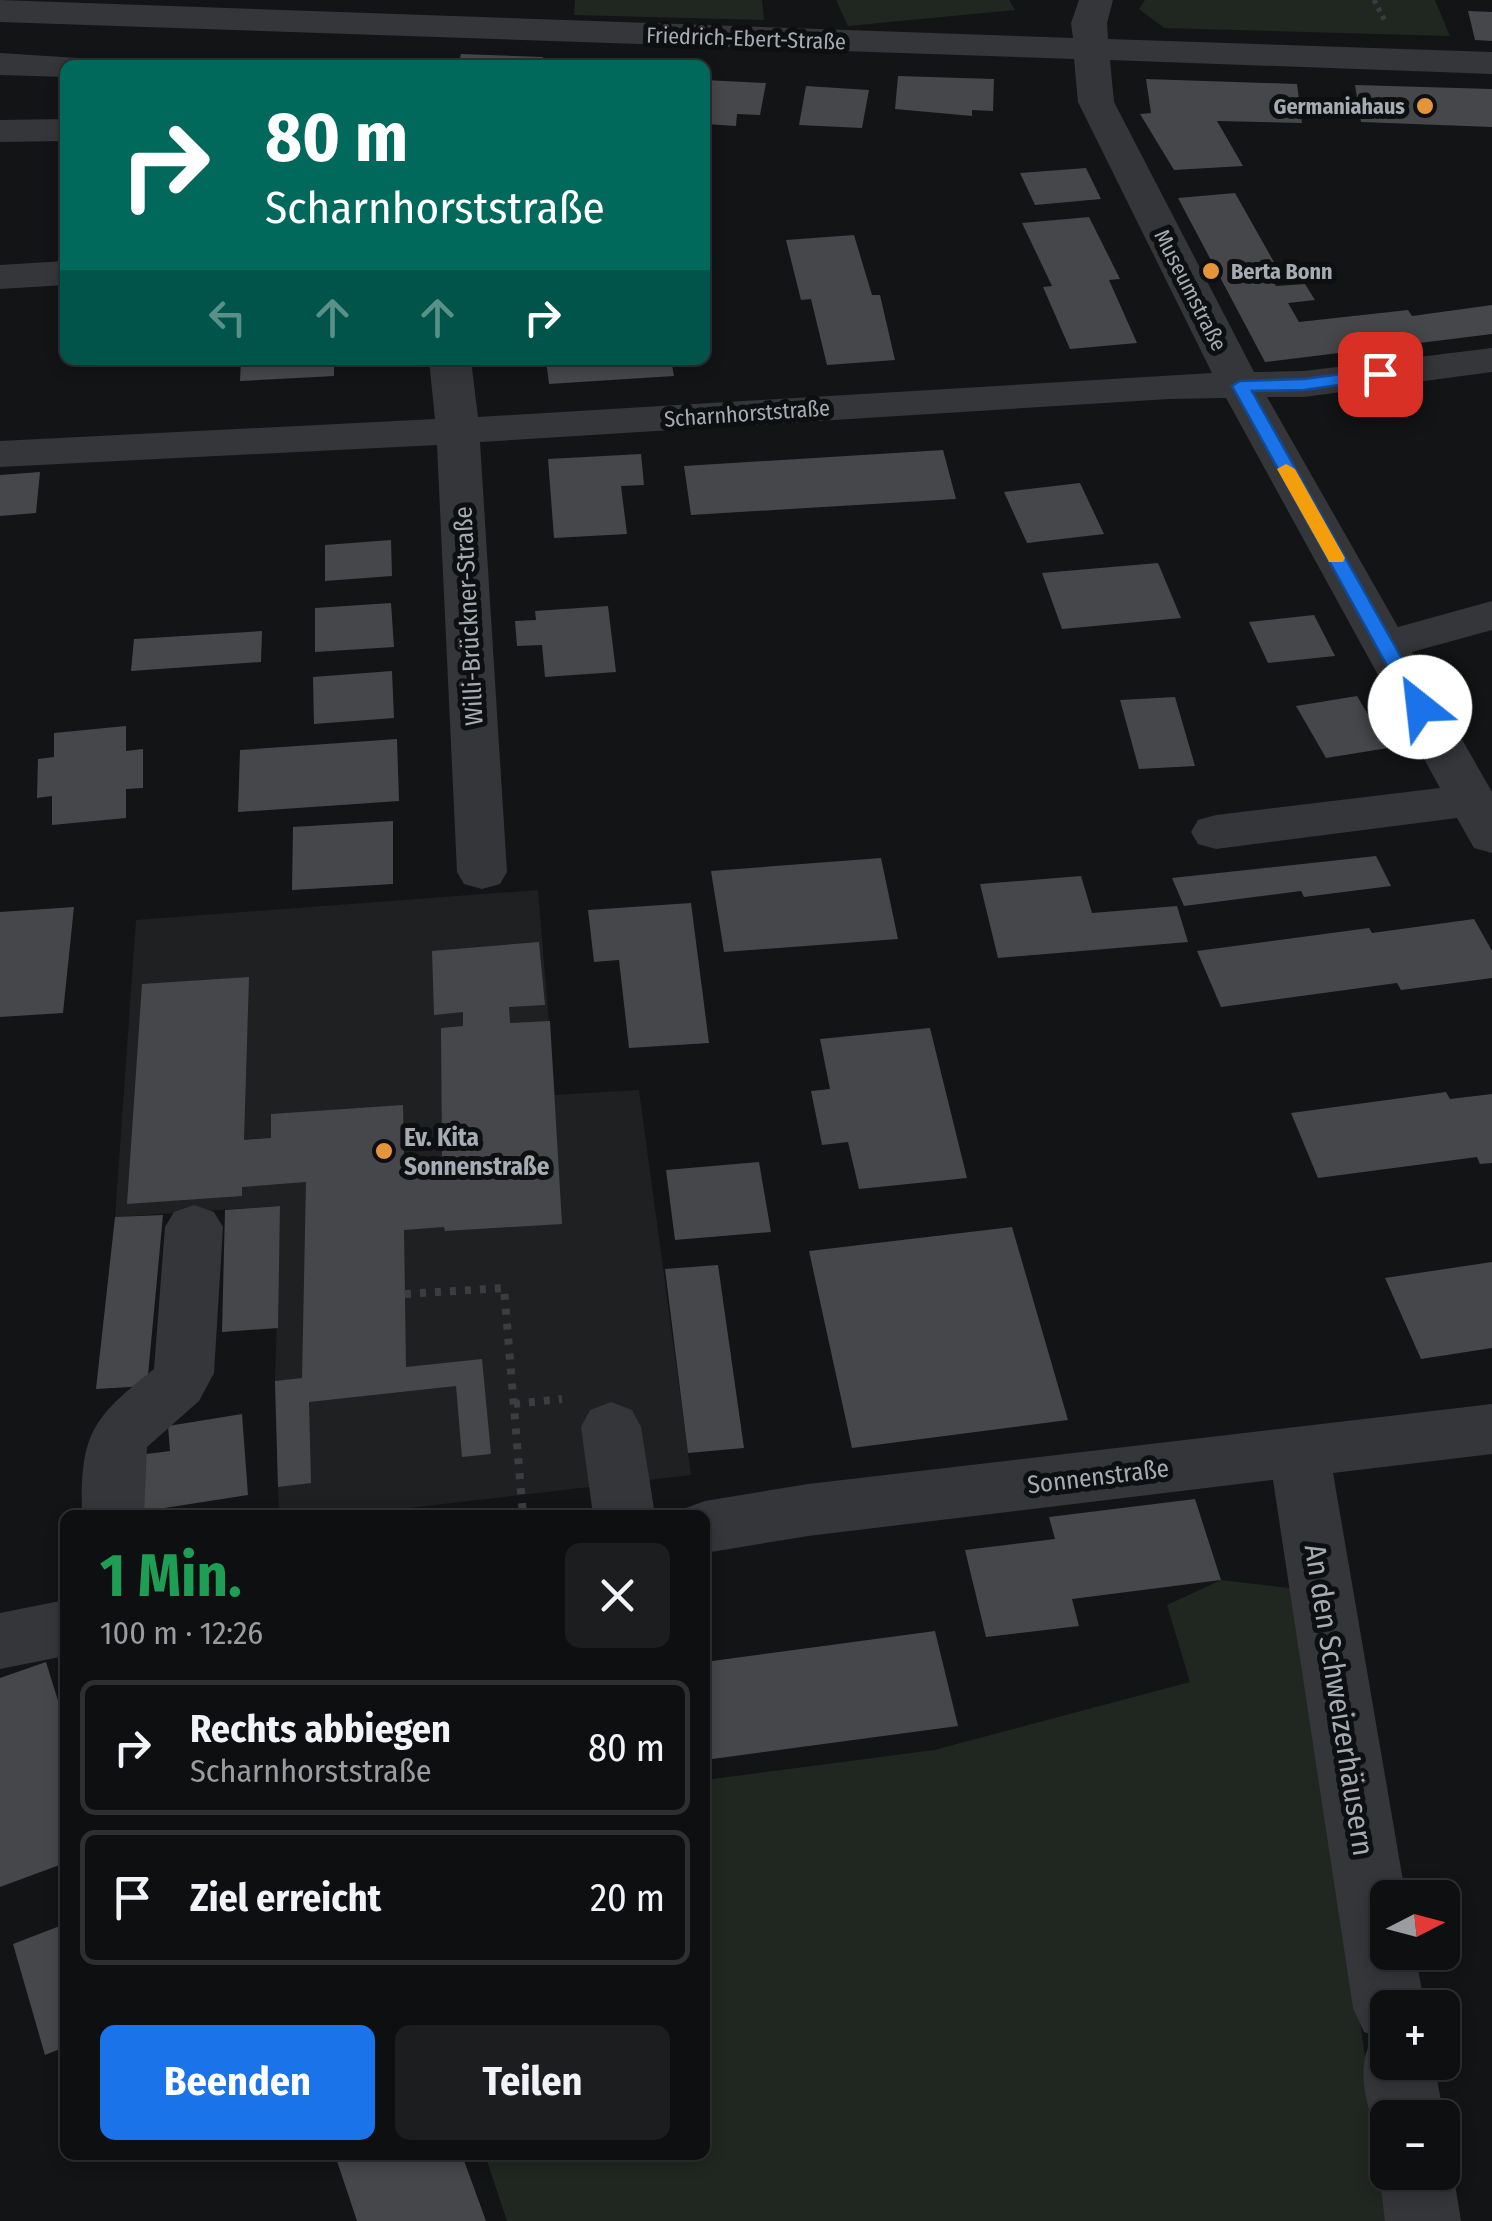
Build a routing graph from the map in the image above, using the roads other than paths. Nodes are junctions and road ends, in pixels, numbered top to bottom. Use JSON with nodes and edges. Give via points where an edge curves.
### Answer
{"nodes":[{"id":1,"x":1096,"y":0,"type":"edge"},
{"id":2,"x":0,"y":11,"type":"edge"},
{"id":3,"x":390,"y":12,"type":"edge"},
{"id":4,"x":1090,"y":50,"type":"junction"},
{"id":5,"x":395,"y":60,"type":"edge"},
{"id":6,"x":1492,"y":63,"type":"edge"},
{"id":7,"x":0,"y":64,"type":"edge"},
{"id":8,"x":60,"y":66,"type":"edge"},
{"id":9,"x":60,"y":130,"type":"edge"},
{"id":10,"x":0,"y":131,"type":"edge"},
{"id":11,"x":60,"y":274,"type":"edge"},
{"id":12,"x":0,"y":277,"type":"edge"},
{"id":13,"x":1492,"y":360,"type":"edge"},
{"id":14,"x":451,"y":365,"type":"edge"},
{"id":15,"x":1240,"y":386,"type":"junction"},
{"id":16,"x":458,"y":431,"type":"junction"},
{"id":17,"x":0,"y":454,"type":"edge"},
{"id":18,"x":1492,"y":615,"type":"edge"},
{"id":19,"x":1384,"y":645,"type":"junction"},
{"id":20,"x":1482,"y":818,"type":"edge"},
{"id":21,"x":1216,"y":832,"type":"dead end"},
{"id":22,"x":482,"y":872,"type":"dead end"},
{"id":23,"x":194,"y":1228,"type":"dead end"},
{"id":24,"x":612,"y":1426,"type":"dead end"},
{"id":25,"x":1492,"y":1429,"type":"edge"},
{"id":26,"x":1299,"y":1452,"type":"junction"},
{"id":27,"x":114,"y":1510,"type":"edge"},
{"id":28,"x":623,"y":1510,"type":"edge"},
{"id":29,"x":710,"y":1525,"type":"edge"},
{"id":30,"x":60,"y":1629,"type":"edge"},
{"id":31,"x":0,"y":1641,"type":"edge"},
{"id":32,"x":1386,"y":1990,"type":"edge"},
{"id":33,"x":1419,"y":2190,"type":"edge"},
{"id":34,"x":1424,"y":2221,"type":"edge"}],
"edges":[{"from":1,"to":4,"type":"street","name":"Museumstraße"},
{"from":2,"to":3,"type":"street","name":"Friedrich-Ebert-Straße"},
{"from":3,"to":4,"type":"street","name":"Friedrich-Ebert-Straße"},
{"from":3,"to":5,"type":"street"},
{"from":4,"to":6,"type":"street","name":"Friedrich-Ebert-Straße"},
{"from":4,"to":15,"type":"street","name":"Museumstraße","via":[[1096,102]]},
{"from":7,"to":8,"type":"street"},
{"from":9,"to":10,"type":"street"},
{"from":11,"to":12,"type":"street"},
{"from":13,"to":15,"type":"street","name":"Scharnhorststraße"},
{"from":14,"to":16,"type":"street","name":"Willi-Brückner-Straße"},
{"from":15,"to":16,"type":"street","name":"Scharnhorststraße"},
{"from":15,"to":19,"type":"street","name":"Museumstraße"},
{"from":16,"to":17,"type":"street","name":"Scharnhorststraße"},
{"from":16,"to":22,"type":"street","name":"Willi-Brückner-Straße"},
{"from":18,"to":19,"type":"street"},
{"from":19,"to":20,"type":"street","name":"Museumstraße"},
{"from":20,"to":21,"type":"street"},
{"from":23,"to":27,"type":"street","via":[[184,1373],[116,1440]]},
{"from":24,"to":28,"type":"street"},
{"from":25,"to":26,"type":"street","name":"Sonnenstraße"},
{"from":26,"to":29,"type":"street","name":"Sonnenstraße"},
{"from":26,"to":32,"type":"street","name":"An den Schweizerhäusern"},
{"from":30,"to":31,"type":"street"},
{"from":33,"to":34,"type":"street"}]}
